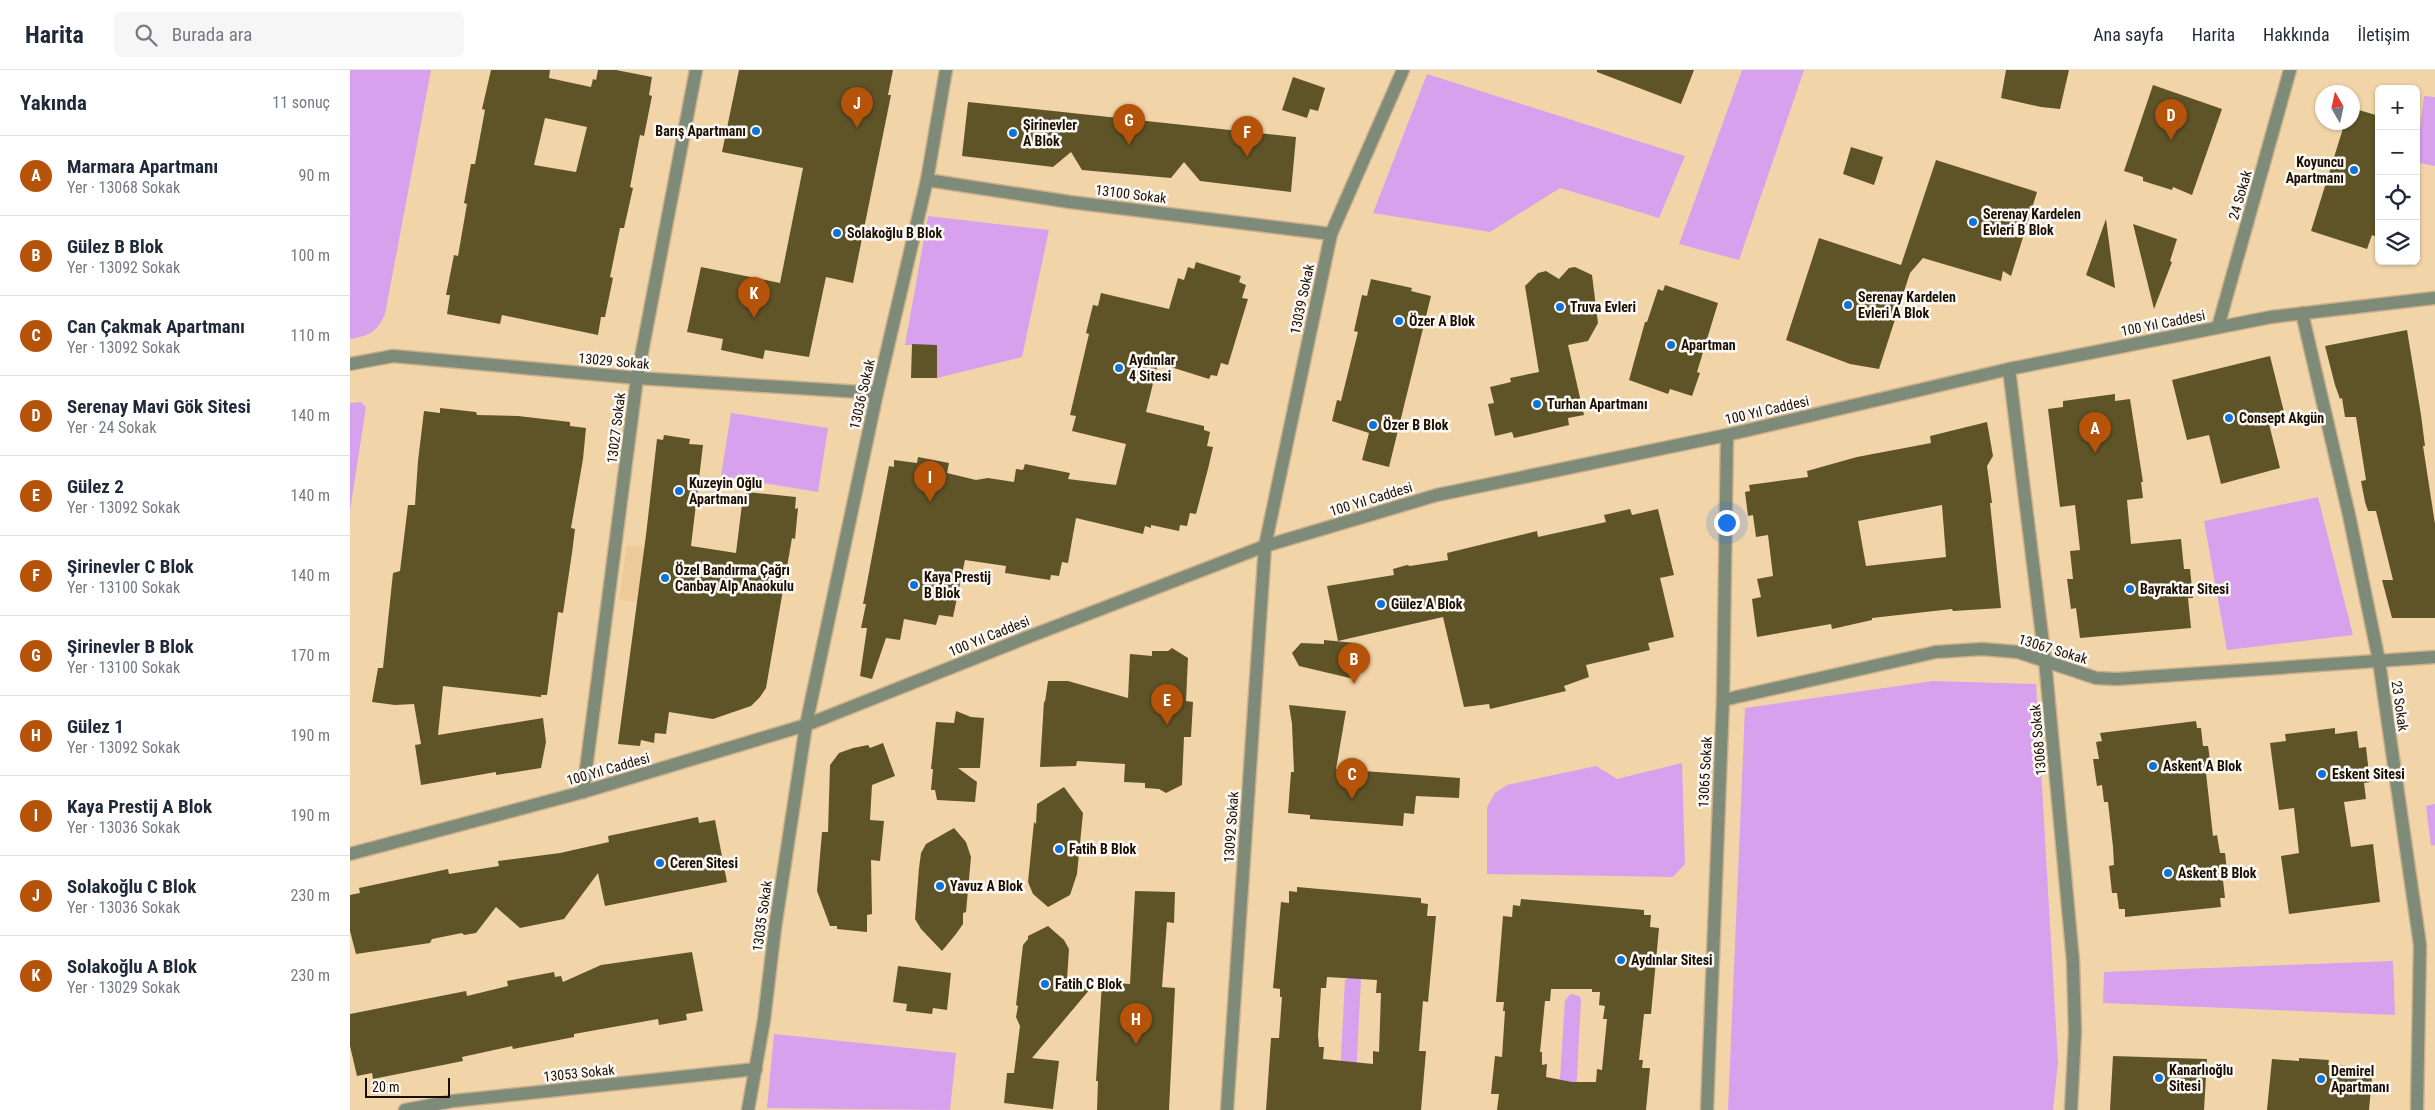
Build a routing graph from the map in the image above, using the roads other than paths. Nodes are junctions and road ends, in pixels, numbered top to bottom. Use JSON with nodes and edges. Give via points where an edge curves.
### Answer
{"nodes":[{"id":1,"x":696,"y":70,"type":"edge"},
{"id":2,"x":946,"y":70,"type":"edge"},
{"id":3,"x":1403,"y":70,"type":"edge"},
{"id":4,"x":2290,"y":70,"type":"edge"},
{"id":5,"x":927,"y":180,"type":"junction"},
{"id":6,"x":1331,"y":234,"type":"junction"},
{"id":7,"x":2435,"y":298,"type":"edge"},
{"id":8,"x":2302,"y":313,"type":"junction"},
{"id":9,"x":2218,"y":328,"type":"junction"},
{"id":10,"x":350,"y":364,"type":"edge"},
{"id":11,"x":2009,"y":369,"type":"junction"},
{"id":12,"x":637,"y":378,"type":"junction"},
{"id":13,"x":877,"y":393,"type":"junction"},
{"id":14,"x":1727,"y":435,"type":"junction"},
{"id":15,"x":1265,"y":546,"type":"junction"},
{"id":16,"x":2435,"y":657,"type":"edge"},
{"id":17,"x":2045,"y":660,"type":"junction"},
{"id":18,"x":2379,"y":661,"type":"junction"},
{"id":19,"x":1723,"y":700,"type":"junction"},
{"id":20,"x":806,"y":725,"type":"junction"},
{"id":21,"x":583,"y":792,"type":"junction"},
{"id":22,"x":350,"y":854,"type":"edge"},
{"id":23,"x":756,"y":1069,"type":"junction"},
{"id":24,"x":405,"y":1110,"type":"edge"},
{"id":25,"x":748,"y":1110,"type":"edge"},
{"id":26,"x":1227,"y":1110,"type":"edge"},
{"id":27,"x":1707,"y":1110,"type":"edge"},
{"id":28,"x":2071,"y":1110,"type":"edge"},
{"id":29,"x":2417,"y":1110,"type":"edge"}],
"edges":[{"from":1,"to":12,"type":"street","name":"13027 Sokak"},
{"from":2,"to":5,"type":"street","name":"13036 Sokak"},
{"from":3,"to":6,"type":"street","name":"13039 Sokak"},
{"from":4,"to":9,"type":"street","name":"24 Sokak"},
{"from":5,"to":6,"type":"street","name":"13100 Sokak","via":[[1070,202]]},
{"from":5,"to":13,"type":"street","name":"13036 Sokak"},
{"from":6,"to":15,"type":"street","name":"13039 Sokak"},
{"from":7,"to":8,"type":"street","name":"100 Yıl Caddesi"},
{"from":8,"to":9,"type":"street","name":"100 Yıl Caddesi"},
{"from":8,"to":18,"type":"street","name":"23 Sokak"},
{"from":9,"to":11,"type":"street","name":"100 Yıl Caddesi"},
{"from":10,"to":12,"type":"street","name":"13029 Sokak","via":[[393,356]]},
{"from":11,"to":14,"type":"street","name":"100 Yıl Caddesi"},
{"from":11,"to":17,"type":"street","name":"13068 Sokak"},
{"from":12,"to":13,"type":"street","name":"13029 Sokak"},
{"from":12,"to":21,"type":"street","name":"13027 Sokak"},
{"from":13,"to":20,"type":"street","name":"13036 Sokak"},
{"from":14,"to":15,"type":"street","name":"100 Yıl Caddesi","via":[[1437,496]]},
{"from":14,"to":19,"type":"street","name":"13065 Sokak"},
{"from":15,"to":20,"type":"street","name":"100 Yıl Caddesi"},
{"from":15,"to":26,"type":"street","name":"13092 Sokak"},
{"from":16,"to":18,"type":"street","name":"13067 Sokak"},
{"from":17,"to":18,"type":"street","name":"13067 Sokak","via":[[2096,678],[2117,679]]},
{"from":17,"to":19,"type":"street","name":"13067 Sokak","via":[[2018,652],[1982,649],[1936,652]]},
{"from":17,"to":28,"type":"street","name":"13068 Sokak","via":[[2073,961],[2076,1032]]},
{"from":18,"to":29,"type":"street","name":"23 Sokak","via":[[2420,946]]},
{"from":19,"to":27,"type":"street","name":"13065 Sokak"},
{"from":20,"to":21,"type":"street","name":"100 Yıl Caddesi"},
{"from":20,"to":23,"type":"street","name":"13035 Sokak"},
{"from":21,"to":22,"type":"street","name":"100 Yıl Caddesi"},
{"from":23,"to":24,"type":"street","name":"13053 Sokak","via":[[453,1101]]},
{"from":23,"to":25,"type":"street","name":"13035 Sokak"}]}
